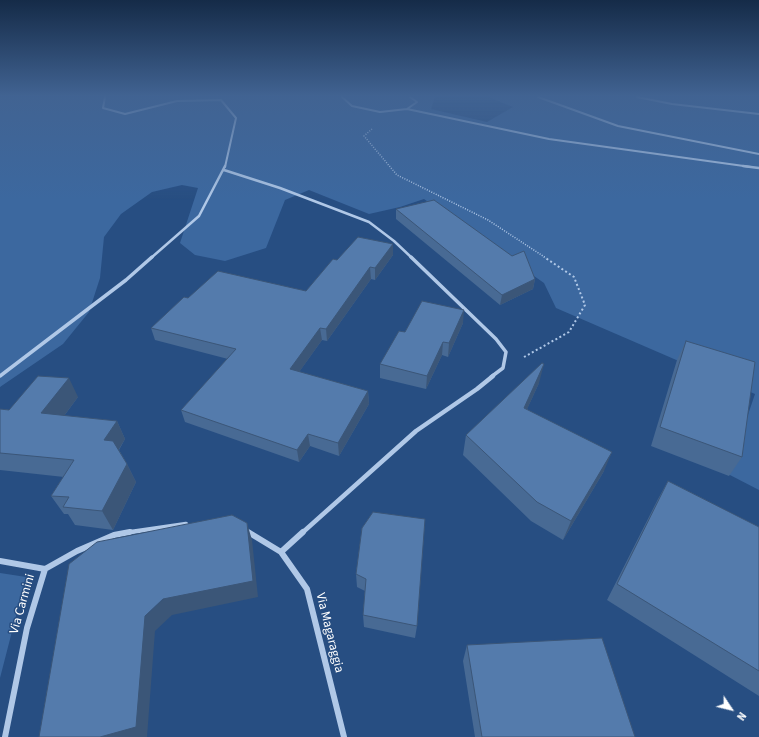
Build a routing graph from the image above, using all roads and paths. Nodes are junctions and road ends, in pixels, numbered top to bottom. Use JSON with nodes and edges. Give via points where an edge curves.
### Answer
{"nodes":[{"id":1,"x":233,"y":131,"type":"edge"},
{"id":2,"x":369,"y":131,"type":"edge"},
{"id":3,"x":513,"y":131,"type":"edge"},
{"id":4,"x":645,"y":131,"type":"edge"},
{"id":5,"x":759,"y":154,"type":"edge"},
{"id":6,"x":759,"y":168,"type":"edge"},
{"id":7,"x":224,"y":170,"type":"junction"},
{"id":8,"x":502,"y":369,"type":"junction"},
{"id":9,"x":0,"y":376,"type":"edge"},
{"id":10,"x":194,"y":523,"type":"edge"},
{"id":11,"x":240,"y":528,"type":"edge"},
{"id":12,"x":281,"y":552,"type":"junction"},
{"id":13,"x":0,"y":561,"type":"edge"},
{"id":14,"x":45,"y":569,"type":"junction"},
{"id":15,"x":5,"y":737,"type":"edge"},
{"id":16,"x":344,"y":737,"type":"edge"}],
"edges":[{"from":1,"to":7,"type":"street"},
{"from":2,"to":8,"type":"path","via":[[364,136],[397,175],[488,220],[574,277],[585,306],[569,332]]},
{"from":3,"to":6,"type":"street","via":[[549,139]]},
{"from":4,"to":5,"type":"street"},
{"from":7,"to":8,"type":"street","via":[[369,222],[394,241],[496,339],[506,352]]},
{"from":7,"to":9,"type":"street","via":[[199,216],[126,280]]},
{"from":8,"to":12,"type":"street","via":[[416,431]]},
{"from":10,"to":14,"type":"street","via":[[114,535],[77,551]]},
{"from":11,"to":12,"type":"street","name":"Via Magaraggia"},
{"from":12,"to":16,"type":"street","name":"Via Magaraggia","via":[[307,589]]},
{"from":13,"to":14,"type":"street","name":"Via Carmini"},
{"from":14,"to":15,"type":"street","name":"Via Carmini","via":[[27,628]]}]}
